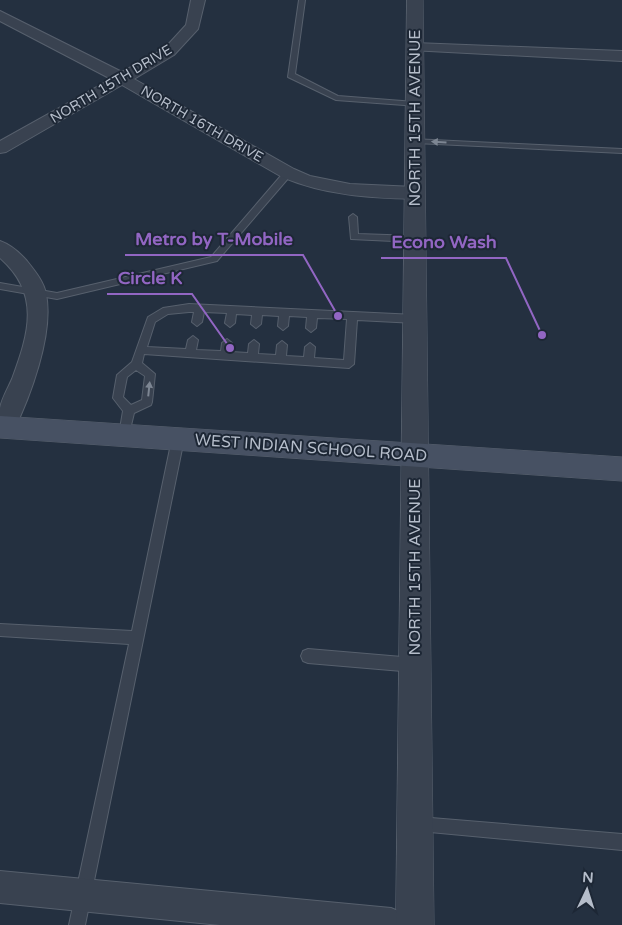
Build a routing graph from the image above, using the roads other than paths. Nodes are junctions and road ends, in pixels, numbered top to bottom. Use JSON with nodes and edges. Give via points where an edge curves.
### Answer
{"nodes":[{"id":1,"x":198,"y":0,"type":"edge"},
{"id":2,"x":302,"y":0,"type":"edge"},
{"id":3,"x":415,"y":0,"type":"edge"},
{"id":4,"x":0,"y":15,"type":"edge"},
{"id":5,"x":415,"y":47,"type":"junction"},
{"id":6,"x":622,"y":56,"type":"edge"},
{"id":7,"x":123,"y":79,"type":"junction"},
{"id":8,"x":415,"y":104,"type":"junction"},
{"id":9,"x":415,"y":141,"type":"junction"},
{"id":10,"x":0,"y":148,"type":"edge"},
{"id":11,"x":622,"y":151,"type":"edge"},
{"id":12,"x":288,"y":173,"type":"junction"},
{"id":13,"x":415,"y":193,"type":"junction"},
{"id":14,"x":353,"y":217,"type":"dead end"},
{"id":15,"x":415,"y":239,"type":"junction"},
{"id":16,"x":0,"y":248,"type":"edge"},
{"id":17,"x":0,"y":286,"type":"edge"},
{"id":18,"x":36,"y":292,"type":"junction"},
{"id":19,"x":200,"y":309,"type":"junction"},
{"id":20,"x":232,"y":310,"type":"junction"},
{"id":21,"x":258,"y":312,"type":"junction"},
{"id":22,"x":284,"y":313,"type":"junction"},
{"id":23,"x":312,"y":314,"type":"junction"},
{"id":24,"x":352,"y":316,"type":"junction"},
{"id":25,"x":416,"y":318,"type":"junction"},
{"id":26,"x":197,"y":322,"type":"dead end"},
{"id":27,"x":230,"y":323,"type":"dead end"},
{"id":28,"x":256,"y":324,"type":"dead end"},
{"id":29,"x":284,"y":326,"type":"dead end"},
{"id":30,"x":311,"y":328,"type":"dead end"},
{"id":31,"x":193,"y":340,"type":"dead end"},
{"id":32,"x":227,"y":343,"type":"dead end"},
{"id":33,"x":254,"y":344,"type":"dead end"},
{"id":34,"x":282,"y":345,"type":"dead end"},
{"id":35,"x":310,"y":347,"type":"dead end"},
{"id":36,"x":141,"y":350,"type":"junction"},
{"id":37,"x":190,"y":354,"type":"junction"},
{"id":38,"x":225,"y":356,"type":"junction"},
{"id":39,"x":252,"y":358,"type":"junction"},
{"id":40,"x":281,"y":359,"type":"junction"},
{"id":41,"x":309,"y":361,"type":"junction"},
{"id":42,"x":136,"y":364,"type":"junction"},
{"id":43,"x":129,"y":410,"type":"junction"},
{"id":44,"x":2,"y":427,"type":"edge"},
{"id":45,"x":124,"y":435,"type":"junction"},
{"id":46,"x":178,"y":439,"type":"junction"},
{"id":47,"x":416,"y":455,"type":"junction"},
{"id":48,"x":622,"y":469,"type":"edge"},
{"id":49,"x":0,"y":630,"type":"edge"},
{"id":50,"x":136,"y":638,"type":"junction"},
{"id":51,"x":308,"y":656,"type":"dead end"},
{"id":52,"x":415,"y":665,"type":"junction"},
{"id":53,"x":415,"y":824,"type":"junction"},
{"id":54,"x":622,"y":842,"type":"edge"},
{"id":55,"x":0,"y":887,"type":"edge"},
{"id":56,"x":80,"y":910,"type":"edge"},
{"id":57,"x":391,"y":925,"type":"edge"},
{"id":58,"x":415,"y":925,"type":"edge"}],
"edges":[{"from":1,"to":7,"type":"street","name":"NORTH 15TH DRIVE","via":[[192,26],[181,40],[169,52]]},
{"from":2,"to":8,"type":"lane","via":[[291,75],[336,98]]},
{"from":3,"to":5,"type":"street","name":"NORTH 15TH AVENUE"},
{"from":4,"to":7,"type":"street","name":"NORTH 16TH DRIVE"},
{"from":5,"to":6,"type":"street"},
{"from":5,"to":8,"type":"street","name":"NORTH 15TH AVENUE"},
{"from":7,"to":10,"type":"street","name":"NORTH 15TH DRIVE"},
{"from":7,"to":12,"type":"street","name":"NORTH 16TH DRIVE"},
{"from":8,"to":9,"type":"street","name":"NORTH 15TH AVENUE"},
{"from":11,"to":9,"type":"lane","one_way":true},
{"from":9,"to":13,"type":"street","name":"NORTH 15TH AVENUE"},
{"from":12,"to":13,"type":"street","name":"NORTH 16TH DRIVE","via":[[311,184],[338,190]]},
{"from":12,"to":18,"type":"lane","via":[[214,259],[57,296]]},
{"from":13,"to":15,"type":"street","name":"NORTH 15TH AVENUE"},
{"from":14,"to":15,"type":"lane","via":[[354,236]]},
{"from":15,"to":25,"type":"street","name":"NORTH 15TH AVENUE"},
{"from":16,"to":18,"type":"street","via":[[26,275]]},
{"from":17,"to":18,"type":"lane"},
{"from":18,"to":44,"type":"street","via":[[38,325]]},
{"from":19,"to":20,"type":"lane"},
{"from":19,"to":26,"type":"lane"},
{"from":19,"to":36,"type":"lane","via":[[166,311],[151,320]]},
{"from":20,"to":21,"type":"lane"},
{"from":20,"to":27,"type":"lane"},
{"from":21,"to":22,"type":"lane"},
{"from":21,"to":28,"type":"lane"},
{"from":22,"to":23,"type":"lane"},
{"from":22,"to":29,"type":"lane"},
{"from":23,"to":24,"type":"lane"},
{"from":23,"to":30,"type":"lane"},
{"from":24,"to":25,"type":"lane"},
{"from":24,"to":41,"type":"lane","via":[[349,364]]},
{"from":25,"to":47,"type":"street","name":"NORTH 15TH AVENUE"},
{"from":31,"to":37,"type":"lane"},
{"from":32,"to":38,"type":"lane"},
{"from":33,"to":39,"type":"lane"},
{"from":34,"to":40,"type":"lane"},
{"from":35,"to":41,"type":"lane"},
{"from":36,"to":37,"type":"lane"},
{"from":36,"to":42,"type":"lane"},
{"from":37,"to":38,"type":"lane"},
{"from":38,"to":39,"type":"lane"},
{"from":39,"to":40,"type":"lane"},
{"from":40,"to":41,"type":"lane"},
{"from":42,"to":43,"type":"lane","via":[[122,375],[119,390],[118,398]]},
{"from":43,"to":42,"type":"lane","one_way":true,"via":[[147,402],[149,392],[150,374]]},
{"from":43,"to":45,"type":"lane"},
{"from":44,"to":45,"type":"main road","name":"WEST INDIAN SCHOOL ROAD"},
{"from":45,"to":46,"type":"main road","name":"WEST INDIAN SCHOOL ROAD"},
{"from":46,"to":47,"type":"main road","name":"WEST INDIAN SCHOOL ROAD"},
{"from":46,"to":50,"type":"lane"},
{"from":47,"to":48,"type":"main road","name":"WEST INDIAN SCHOOL ROAD"},
{"from":47,"to":52,"type":"street","name":"NORTH 15TH AVENUE"},
{"from":49,"to":50,"type":"lane"},
{"from":50,"to":56,"type":"lane"},
{"from":51,"to":52,"type":"lane"},
{"from":52,"to":53,"type":"street","name":"NORTH 15TH AVENUE"},
{"from":53,"to":54,"type":"lane"},
{"from":53,"to":58,"type":"street","name":"NORTH 15TH AVENUE"},
{"from":55,"to":56,"type":"street"},
{"from":56,"to":57,"type":"street"}]}
